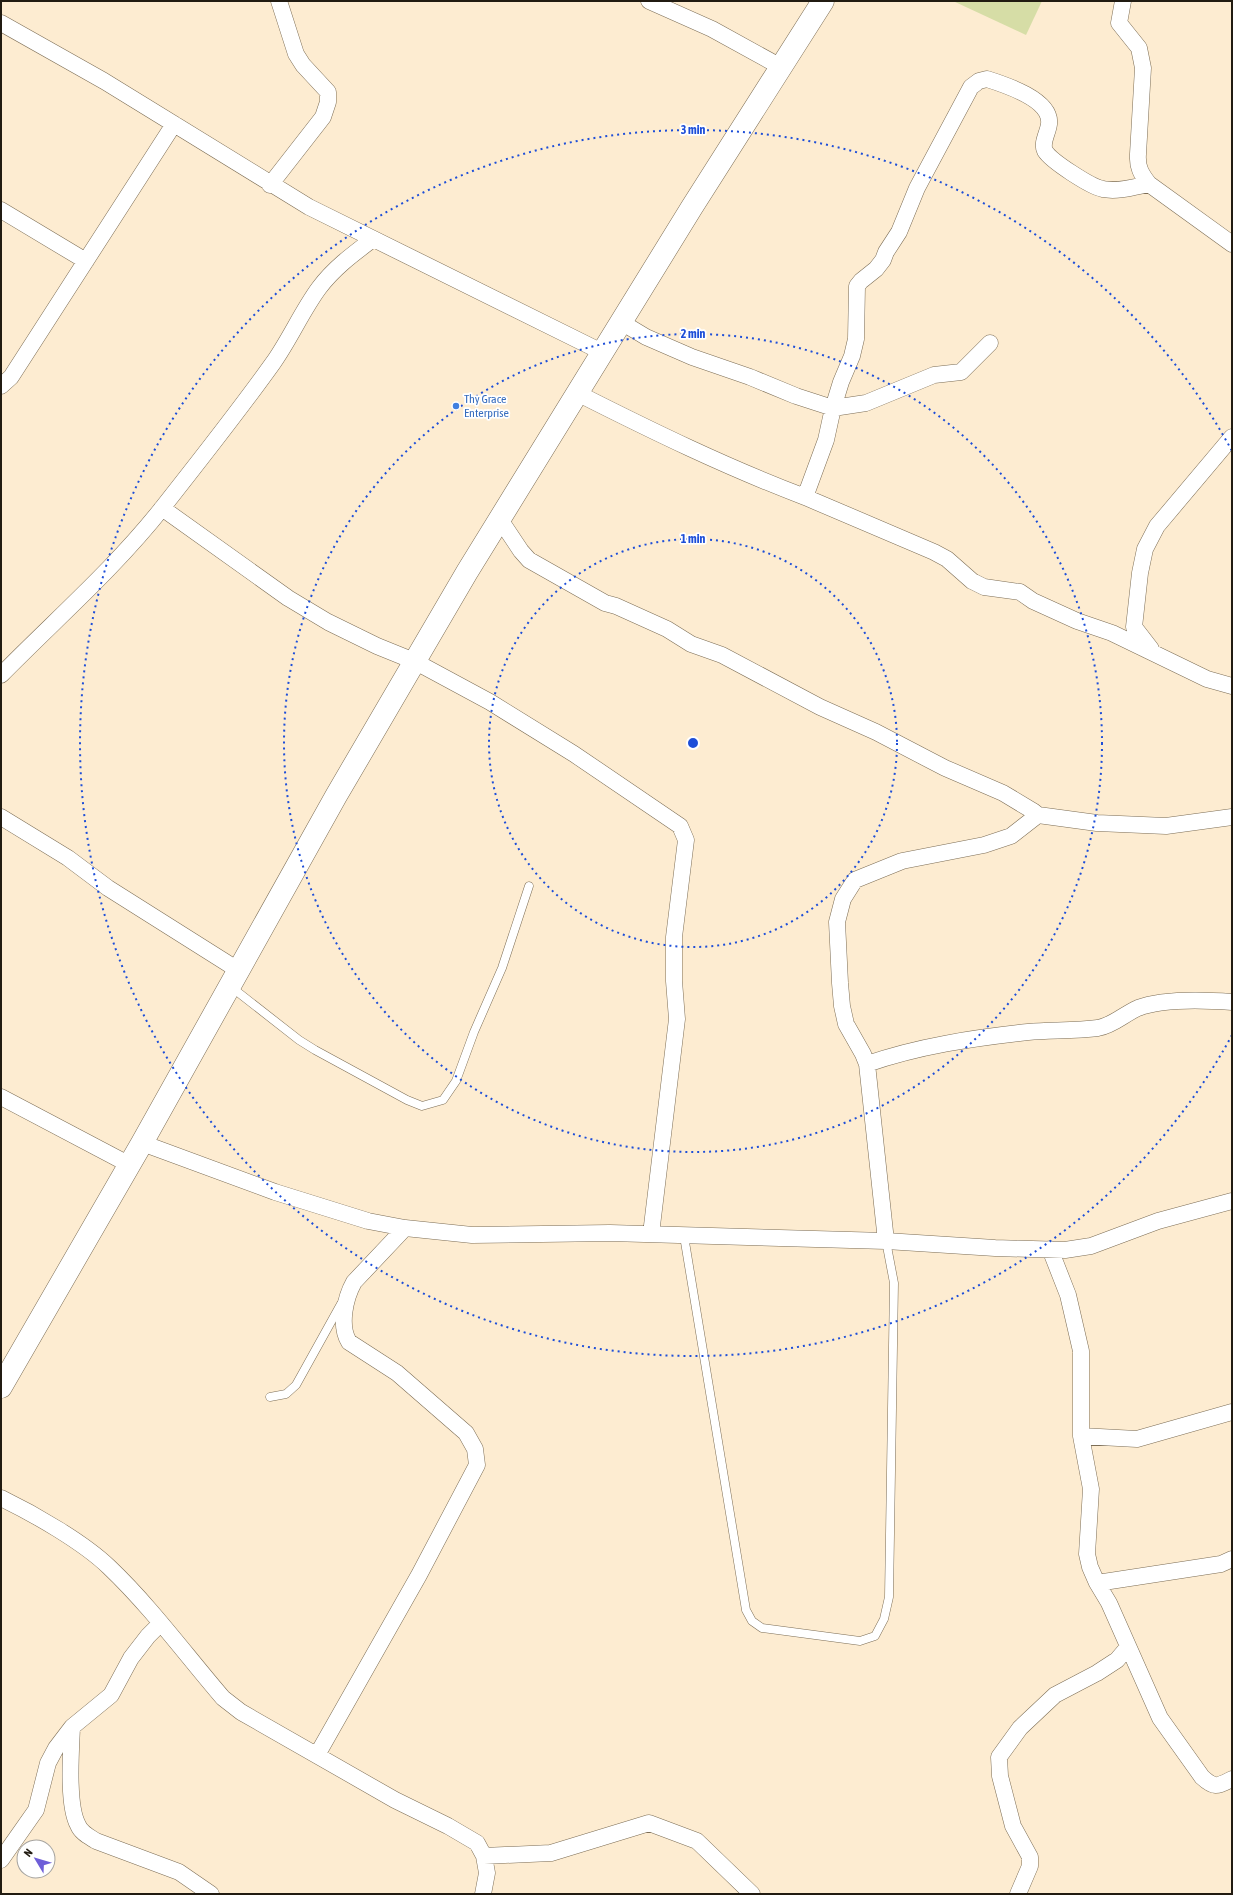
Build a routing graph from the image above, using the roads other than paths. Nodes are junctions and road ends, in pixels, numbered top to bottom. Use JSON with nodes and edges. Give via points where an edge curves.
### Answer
{"nodes":[{"id":1,"x":279,"y":1,"type":"edge"},
{"id":2,"x":649,"y":1,"type":"edge"},
{"id":3,"x":823,"y":1,"type":"edge"},
{"id":4,"x":1123,"y":1,"type":"edge"},
{"id":5,"x":1,"y":23,"type":"edge"},
{"id":6,"x":781,"y":67,"type":"junction"},
{"id":7,"x":174,"y":124,"type":"junction"},
{"id":8,"x":1148,"y":184,"type":"junction"},
{"id":9,"x":270,"y":185,"type":"junction"},
{"id":10,"x":1,"y":210,"type":"edge"},
{"id":11,"x":373,"y":240,"type":"junction"},
{"id":12,"x":1232,"y":244,"type":"edge"},
{"id":13,"x":86,"y":261,"type":"junction"},
{"id":14,"x":621,"y":322,"type":"junction"},
{"id":15,"x":990,"y":343,"type":"dead end"},
{"id":16,"x":602,"y":352,"type":"junction"},
{"id":17,"x":1,"y":386,"type":"edge"},
{"id":18,"x":577,"y":393,"type":"junction"},
{"id":19,"x":833,"y":408,"type":"junction"},
{"id":20,"x":1229,"y":447,"type":"edge"},
{"id":21,"x":805,"y":497,"type":"junction"},
{"id":22,"x":162,"y":508,"type":"junction"},
{"id":23,"x":499,"y":518,"type":"junction"},
{"id":24,"x":1155,"y":653,"type":"junction"},
{"id":25,"x":414,"y":661,"type":"junction"},
{"id":26,"x":1,"y":675,"type":"edge"},
{"id":27,"x":1232,"y":686,"type":"edge"},
{"id":28,"x":1038,"y":815,"type":"junction"},
{"id":29,"x":1,"y":817,"type":"edge"},
{"id":30,"x":1232,"y":817,"type":"edge"},
{"id":31,"x":529,"y":886,"type":"dead end"},
{"id":32,"x":234,"y":977,"type":"junction"},
{"id":33,"x":1232,"y":1002,"type":"edge"},
{"id":34,"x":867,"y":1064,"type":"junction"},
{"id":35,"x":1,"y":1097,"type":"edge"},
{"id":36,"x":142,"y":1143,"type":"junction"},
{"id":37,"x":130,"y":1165,"type":"junction"},
{"id":38,"x":1232,"y":1201,"type":"edge"},
{"id":39,"x":405,"y":1228,"type":"junction"},
{"id":40,"x":651,"y":1234,"type":"junction"},
{"id":41,"x":684,"y":1236,"type":"junction"},
{"id":42,"x":886,"y":1241,"type":"junction"},
{"id":43,"x":1050,"y":1249,"type":"junction"},
{"id":44,"x":349,"y":1291,"type":"junction"},
{"id":45,"x":2,"y":1385,"type":"edge"},
{"id":46,"x":270,"y":1397,"type":"dead end"},
{"id":47,"x":1232,"y":1412,"type":"edge"},
{"id":48,"x":1081,"y":1436,"type":"junction"},
{"id":49,"x":1,"y":1498,"type":"edge"},
{"id":50,"x":1232,"y":1559,"type":"edge"},
{"id":51,"x":1097,"y":1583,"type":"junction"},
{"id":52,"x":160,"y":1624,"type":"junction"},
{"id":53,"x":1128,"y":1647,"type":"junction"},
{"id":54,"x":72,"y":1727,"type":"junction"},
{"id":55,"x":317,"y":1755,"type":"junction"},
{"id":56,"x":1232,"y":1779,"type":"edge"},
{"id":57,"x":484,"y":1856,"type":"junction"},
{"id":58,"x":1,"y":1860,"type":"edge"},
{"id":59,"x":210,"y":1894,"type":"edge"},
{"id":60,"x":483,"y":1894,"type":"edge"},
{"id":61,"x":752,"y":1894,"type":"edge"},
{"id":62,"x":1018,"y":1894,"type":"edge"}],
"edges":[{"from":1,"to":9,"type":"street","via":[[296,54],[328,92],[328,102],[323,117]]},
{"from":2,"to":6,"type":"street","via":[[712,29]]},
{"from":3,"to":6,"type":"street"},
{"from":4,"to":8,"type":"street","via":[[1119,24],[1139,48],[1144,68],[1137,164]]},
{"from":5,"to":7,"type":"street"},
{"from":6,"to":14,"type":"street"},
{"from":7,"to":9,"type":"street"},
{"from":7,"to":13,"type":"street"},
{"from":8,"to":12,"type":"street"},
{"from":8,"to":19,"type":"street","via":[[1113,190],[1091,184],[1046,152],[1044,146],[1049,119],[1038,101],[987,79],[971,87],[917,188],[883,260],[857,286],[856,339]]},
{"from":9,"to":11,"type":"street"},
{"from":10,"to":13,"type":"street"},
{"from":11,"to":16,"type":"street"},
{"from":11,"to":22,"type":"street","via":[[331,273],[318,289],[278,355]]},
{"from":13,"to":17,"type":"street","via":[[11,377]]},
{"from":14,"to":16,"type":"street"},
{"from":14,"to":19,"type":"street","via":[[692,357]]},
{"from":15,"to":19,"type":"street","via":[[961,372],[934,375],[866,403]]},
{"from":16,"to":18,"type":"street"},
{"from":18,"to":21,"type":"street","via":[[680,445]]},
{"from":18,"to":23,"type":"street"},
{"from":19,"to":21,"type":"street","via":[[826,440]]},
{"from":20,"to":24,"type":"street","via":[[1157,526],[1145,549],[1134,627]]},
{"from":21,"to":24,"type":"street","via":[[934,552],[984,587],[1020,592],[1032,601],[1077,621],[1112,632]]},
{"from":22,"to":25,"type":"street","via":[[288,598],[328,622]]},
{"from":22,"to":26,"type":"street","via":[[87,592]]},
{"from":23,"to":25,"type":"street"},
{"from":23,"to":28,"type":"street","via":[[529,560],[605,603],[667,630],[691,644],[722,655],[820,707],[1003,793]]},
{"from":24,"to":27,"type":"street","via":[[1206,679]]},
{"from":25,"to":32,"type":"street"},
{"from":25,"to":40,"type":"street","via":[[490,702],[574,754],[680,826],[684,832],[686,849],[674,937],[677,1019]]},
{"from":28,"to":30,"type":"street","via":[[1097,824],[1166,826]]},
{"from":28,"to":34,"type":"street","via":[[1011,836],[984,845],[902,861],[855,880],[843,899],[837,922],[840,983],[846,1024]]},
{"from":29,"to":32,"type":"street","via":[[68,858]]},
{"from":31,"to":32,"type":"lane","via":[[502,968],[456,1081],[443,1100],[422,1106],[407,1100],[305,1044]]},
{"from":32,"to":36,"type":"street"},
{"from":33,"to":34,"type":"street","via":[[1166,1002],[1139,1008],[1106,1026],[1028,1032],[931,1045]]},
{"from":34,"to":42,"type":"street"},
{"from":35,"to":37,"type":"street"},
{"from":36,"to":37,"type":"street"},
{"from":36,"to":39,"type":"street","via":[[282,1194],[368,1221]]},
{"from":37,"to":45,"type":"street"},
{"from":38,"to":43,"type":"street","via":[[1158,1221],[1091,1246],[1065,1250]]},
{"from":39,"to":40,"type":"street","via":[[472,1235]]},
{"from":39,"to":44,"type":"street","via":[[354,1282]]},
{"from":40,"to":41,"type":"street"},
{"from":41,"to":42,"type":"street"},
{"from":41,"to":42,"type":"lane","via":[[746,1610],[752,1621],[762,1628],[860,1641],[876,1636],[884,1619],[889,1597],[894,1290]]},
{"from":42,"to":43,"type":"street"},
{"from":43,"to":48,"type":"street","via":[[1068,1295],[1081,1351]]},
{"from":44,"to":46,"type":"lane","via":[[296,1385],[286,1394]]},
{"from":44,"to":55,"type":"street","via":[[343,1328],[349,1342],[397,1373],[466,1433],[475,1449],[478,1465]]},
{"from":47,"to":48,"type":"street","via":[[1137,1439]]},
{"from":48,"to":51,"type":"street","via":[[1091,1489],[1087,1554]]},
{"from":49,"to":52,"type":"street","via":[[79,1544],[108,1566]]},
{"from":50,"to":51,"type":"street","via":[[1221,1564]]},
{"from":51,"to":53,"type":"street","via":[[1109,1603]]},
{"from":52,"to":54,"type":"street","via":[[131,1658],[111,1695]]},
{"from":52,"to":55,"type":"street","via":[[223,1698],[240,1712]]},
{"from":53,"to":56,"type":"street","via":[[1160,1718],[1202,1777],[1211,1785],[1218,1786]]},
{"from":53,"to":62,"type":"street","via":[[1117,1660],[1098,1673],[1055,1695],[1020,1728],[999,1757],[1000,1776],[1013,1826],[1030,1857],[1030,1866]]},
{"from":54,"to":58,"type":"street","via":[[48,1763],[41,1784],[39,1803],[31,1818]]},
{"from":54,"to":59,"type":"street","via":[[72,1800],[78,1825],[85,1834],[96,1841],[179,1872]]},
{"from":55,"to":57,"type":"street","via":[[395,1800],[448,1826],[476,1843]]},
{"from":57,"to":60,"type":"street","via":[[487,1873]]},
{"from":57,"to":61,"type":"street","via":[[551,1853],[649,1823],[697,1841]]}]}
